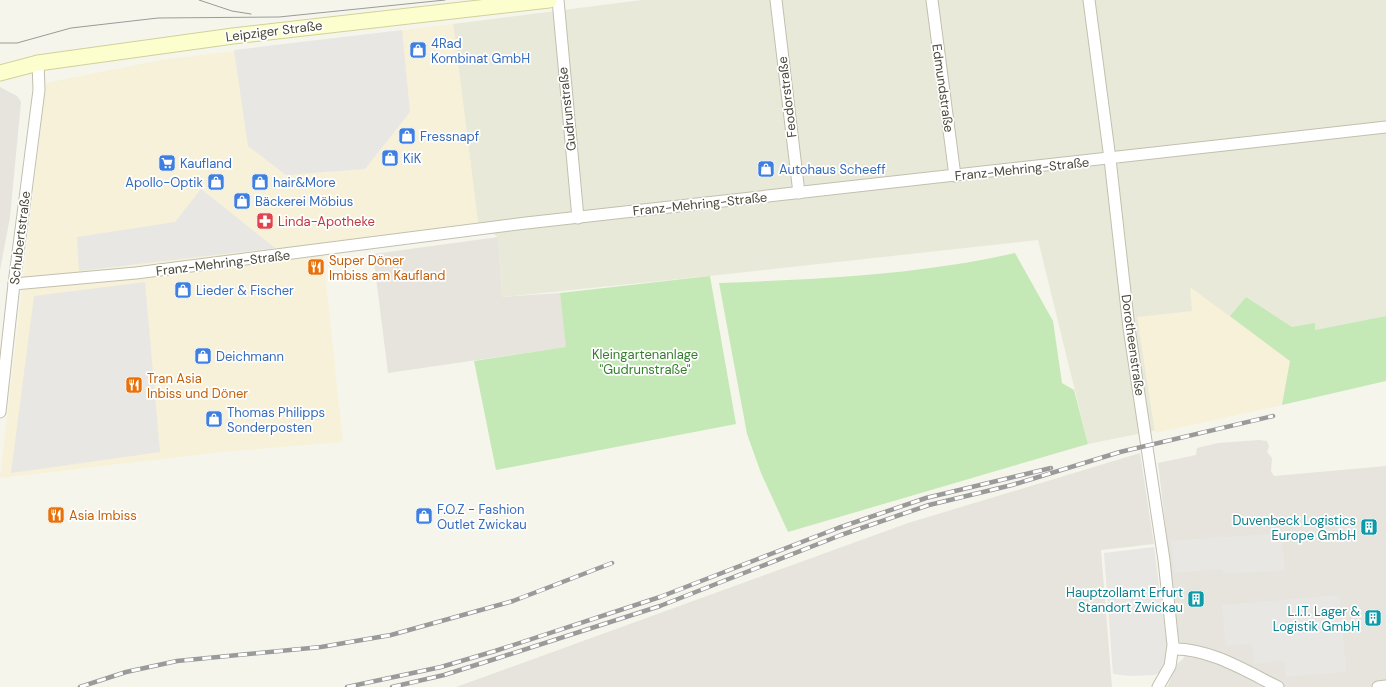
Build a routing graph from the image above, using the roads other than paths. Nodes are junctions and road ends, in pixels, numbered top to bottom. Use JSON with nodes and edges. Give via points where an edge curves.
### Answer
{"nodes":[{"id":1,"x":549,"y":0,"type":"edge"},
{"id":2,"x":558,"y":0,"type":"edge"},
{"id":3,"x":776,"y":0,"type":"edge"},
{"id":4,"x":932,"y":0,"type":"edge"},
{"id":5,"x":1089,"y":0,"type":"edge"},
{"id":6,"x":38,"y":63,"type":"junction"},
{"id":7,"x":0,"y":73,"type":"edge"},
{"id":8,"x":1386,"y":127,"type":"edge"},
{"id":9,"x":1110,"y":159,"type":"junction"},
{"id":10,"x":955,"y":176,"type":"junction"},
{"id":11,"x":798,"y":193,"type":"junction"},
{"id":12,"x":578,"y":218,"type":"junction"},
{"id":13,"x":14,"y":284,"type":"junction"},
{"id":14,"x":0,"y":412,"type":"edge"},
{"id":15,"x":1172,"y":649,"type":"junction"},
{"id":16,"x":1386,"y":686,"type":"edge"},
{"id":17,"x":1158,"y":687,"type":"edge"},
{"id":18,"x":1278,"y":687,"type":"edge"},
{"id":19,"x":1378,"y":687,"type":"edge"}],
"edges":[{"from":1,"to":6,"type":"street","name":"Leipziger Straße","via":[[288,29]]},
{"from":2,"to":12,"type":"street","name":"Gudrunstraße"},
{"from":3,"to":11,"type":"street","name":"Feodorstraße"},
{"from":4,"to":10,"type":"street","name":"Edmundstraße"},
{"from":5,"to":9,"type":"street","name":"Dorotheenstraße"},
{"from":6,"to":7,"type":"street","name":"Leipziger Straße"},
{"from":6,"to":13,"type":"street","name":"Schubertstraße","via":[[39,90]]},
{"from":8,"to":9,"type":"street","name":"Franz-Mehring-Straße"},
{"from":9,"to":10,"type":"street","name":"Franz-Mehring-Straße"},
{"from":9,"to":15,"type":"street","name":"Dorotheenstraße","via":[[1129,328],[1164,560]]},
{"from":10,"to":11,"type":"street","name":"Franz-Mehring-Straße"},
{"from":11,"to":12,"type":"street","name":"Franz-Mehring-Straße"},
{"from":12,"to":13,"type":"street","name":"Franz-Mehring-Straße","via":[[152,272]]},
{"from":13,"to":14,"type":"street","name":"Schubertstraße"},
{"from":15,"to":17,"type":"street","name":"Dorotheenstraße","via":[[1170,666]]},
{"from":15,"to":18,"type":"street","via":[[1186,649],[1205,655]]},
{"from":16,"to":19,"type":"street"}]}
